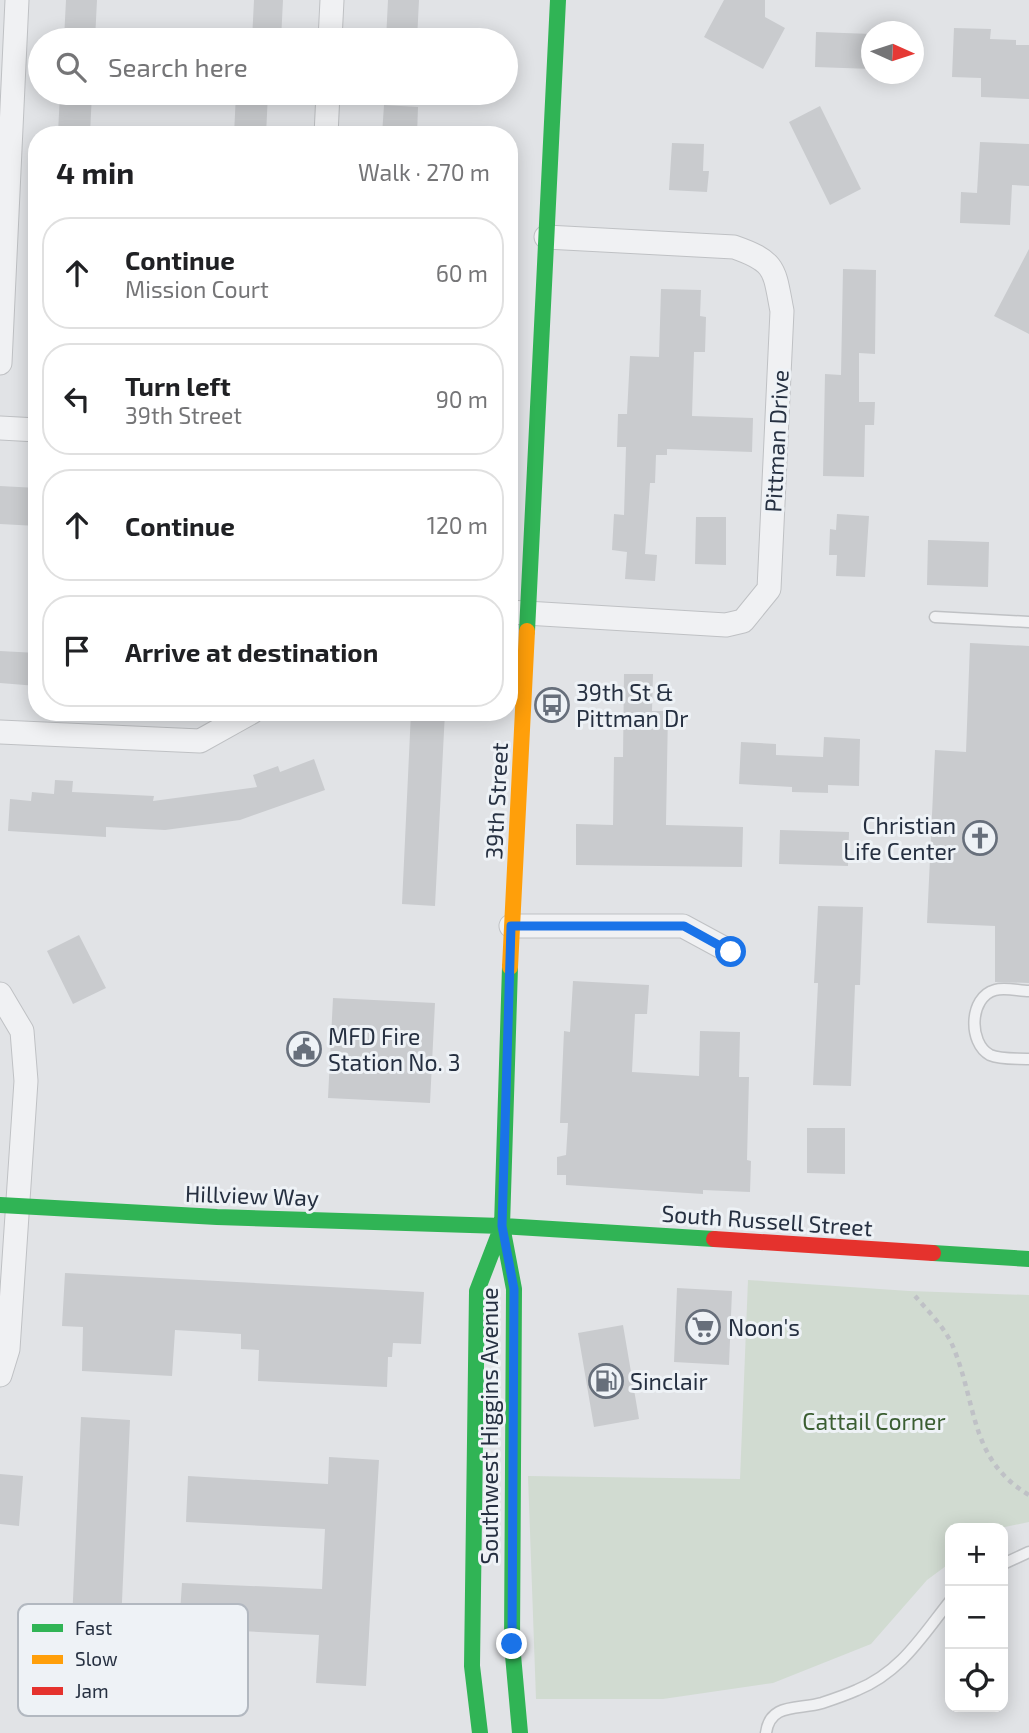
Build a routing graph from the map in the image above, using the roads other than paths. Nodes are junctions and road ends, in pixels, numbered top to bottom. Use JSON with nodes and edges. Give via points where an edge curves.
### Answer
{"nodes":[{"id":1,"x":17,"y":0,"type":"edge"},
{"id":2,"x":332,"y":0,"type":"edge"},
{"id":3,"x":558,"y":0,"type":"edge"},
{"id":4,"x":331,"y":28,"type":"edge"},
{"id":5,"x":327,"y":105,"type":"edge"},
{"id":6,"x":326,"y":126,"type":"edge"},
{"id":7,"x":546,"y":237,"type":"junction"},
{"id":8,"x":0,"y":363,"type":"edge"},
{"id":9,"x":0,"y":428,"type":"edge"},
{"id":10,"x":28,"y":430,"type":"edge"},
{"id":11,"x":518,"y":613,"type":"edge"},
{"id":12,"x":935,"y":617,"type":"dead end"},
{"id":13,"x":1029,"y":622,"type":"edge"},
{"id":14,"x":236,"y":721,"type":"edge"},
{"id":15,"x":0,"y":732,"type":"edge"},
{"id":16,"x":511,"y":926,"type":"junction"},
{"id":17,"x":731,"y":952,"type":"dead end"},
{"id":18,"x":1029,"y":991,"type":"edge"},
{"id":19,"x":0,"y":994,"type":"edge"},
{"id":20,"x":1029,"y":1059,"type":"edge"},
{"id":21,"x":9,"y":1205,"type":"edge"},
{"id":22,"x":502,"y":1226,"type":"junction"},
{"id":23,"x":1029,"y":1259,"type":"edge"},
{"id":24,"x":0,"y":1375,"type":"edge"},
{"id":25,"x":1029,"y":1552,"type":"edge"},
{"id":26,"x":1008,"y":1562,"type":"edge"},
{"id":27,"x":945,"y":1608,"type":"edge"},
{"id":28,"x":472,"y":1666,"type":"junction"},
{"id":29,"x":493,"y":1705,"type":"dead end"},
{"id":30,"x":480,"y":1733,"type":"edge"},
{"id":31,"x":520,"y":1733,"type":"edge"},
{"id":32,"x":766,"y":1733,"type":"edge"}],
"edges":[{"from":1,"to":8,"type":"street"},
{"from":2,"to":4,"type":"street"},
{"from":3,"to":7,"type":"main road","name":"39th Street"},
{"from":5,"to":6,"type":"street"},
{"from":7,"to":11,"type":"main road","name":"39th Street"},
{"from":7,"to":11,"type":"street","name":"Pittman Drive","via":[[734,247],[755,254],[774,271],[782,311],[769,589],[743,621],[726,625]]},
{"from":9,"to":10,"type":"street"},
{"from":11,"to":16,"type":"main road","name":"39th Street","via":[[520,786]]},
{"from":12,"to":13,"type":"lane"},
{"from":14,"to":15,"type":"street","via":[[200,741]]},
{"from":16,"to":17,"type":"street","via":[[684,926]]},
{"from":16,"to":22,"type":"main road","name":"39th Street"},
{"from":18,"to":20,"type":"lane","via":[[995,990],[977,1008],[974,1018],[975,1033],[990,1055]]},
{"from":19,"to":21,"type":"street","via":[[22,1031],[26,1081]]},
{"from":21,"to":22,"type":"main road","name":"Hillview Way"},
{"from":21,"to":24,"type":"street","via":[[8,1349]]},
{"from":22,"to":23,"type":"main road","name":"South Russell Street"},
{"from":22,"to":28,"type":"main road","name":"Southwest Higgins Avenue","via":[[477,1291]]},
{"from":22,"to":31,"type":"main road","name":"Southwest Higgins Avenue","via":[[514,1289],[512,1644]]},
{"from":25,"to":26,"type":"lane"},
{"from":27,"to":32,"type":"lane","via":[[911,1653],[890,1672],[819,1704],[782,1709],[767,1723]]},
{"from":28,"to":29,"type":"main road"},
{"from":28,"to":30,"type":"main road","name":"Southwest Higgins Avenue"}]}
